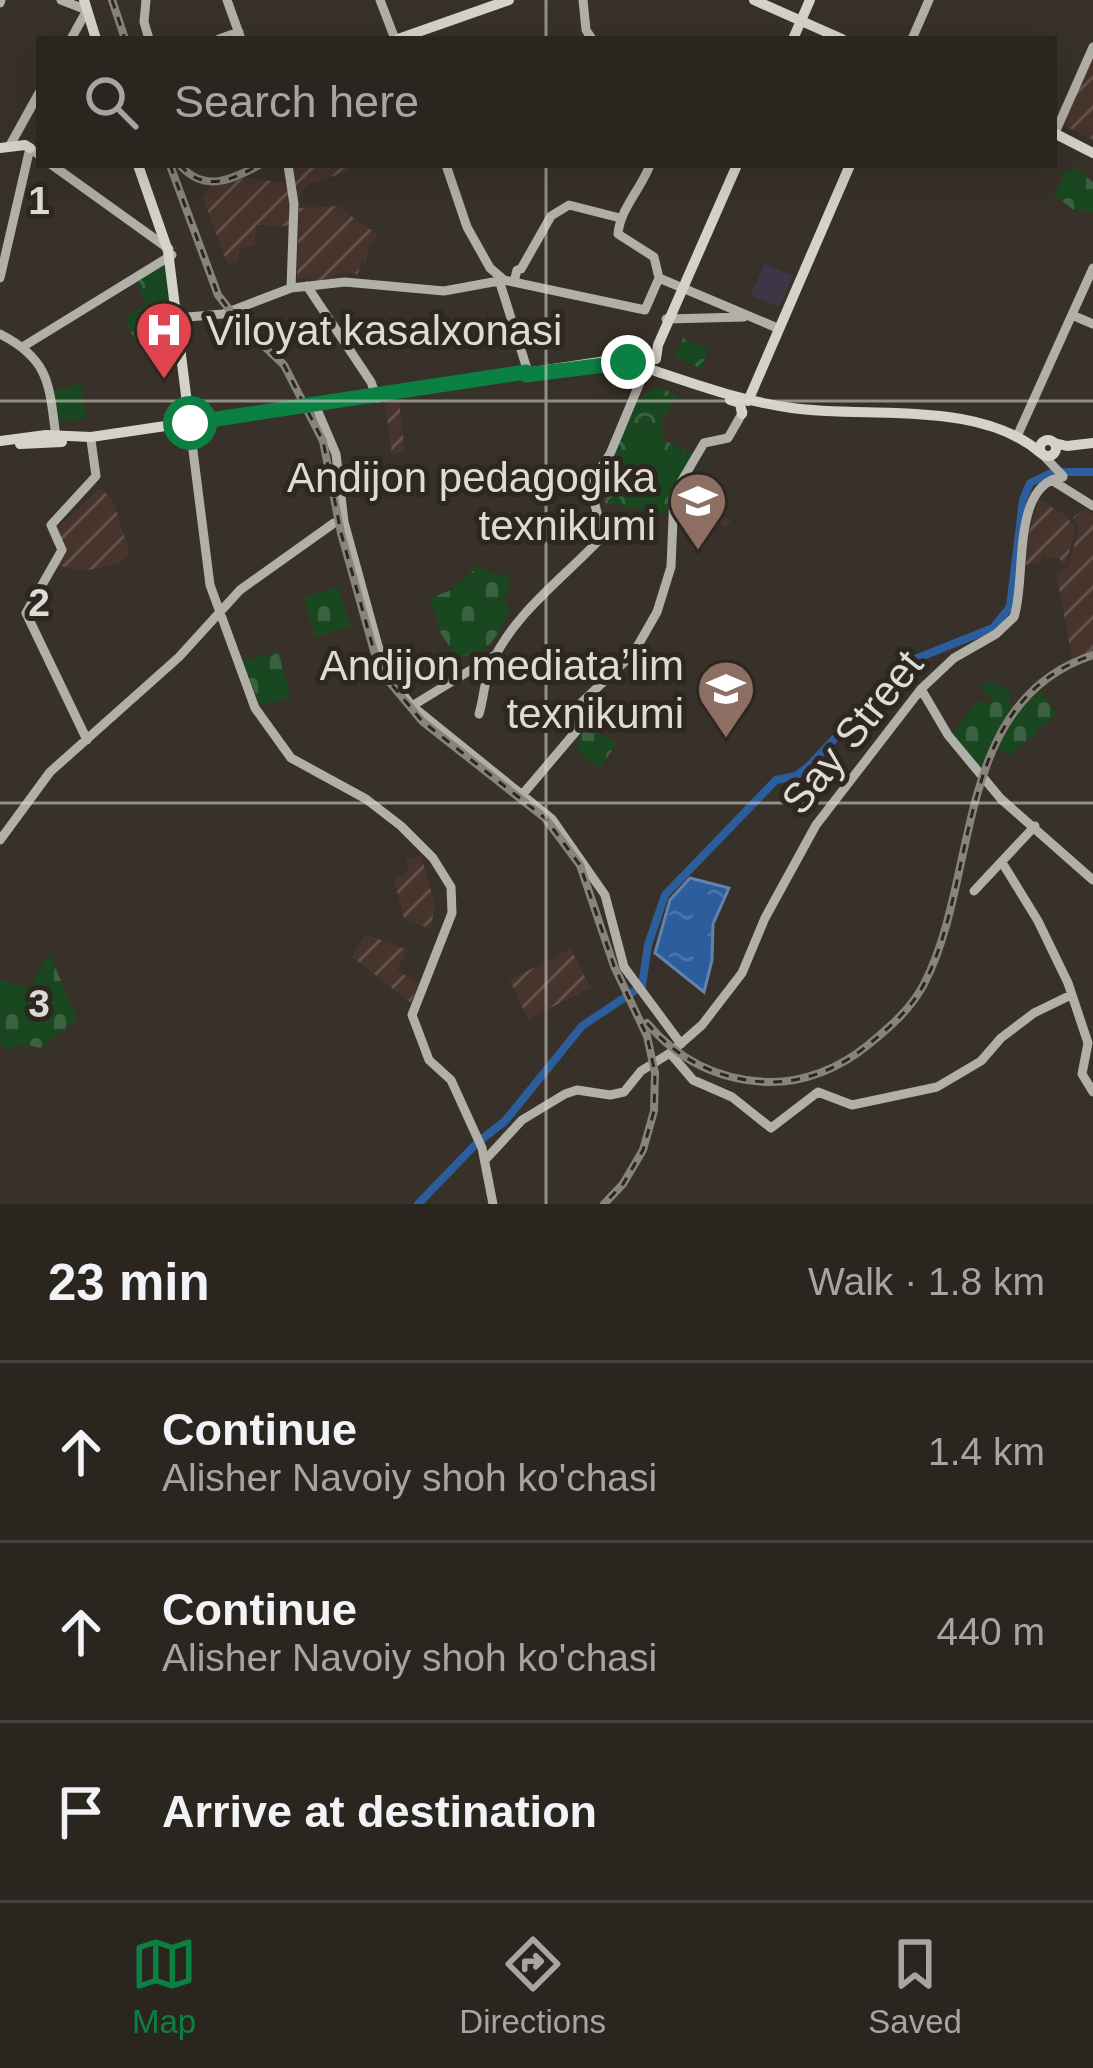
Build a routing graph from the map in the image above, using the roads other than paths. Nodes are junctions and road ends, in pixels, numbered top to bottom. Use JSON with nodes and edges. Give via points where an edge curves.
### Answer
{"nodes":[{"id":1,"x":61,"y":0,"type":"edge"},
{"id":2,"x":146,"y":0,"type":"edge"},
{"id":3,"x":227,"y":0,"type":"edge"},
{"id":4,"x":380,"y":0,"type":"edge"},
{"id":5,"x":513,"y":0,"type":"edge"},
{"id":6,"x":583,"y":0,"type":"edge"},
{"id":7,"x":759,"y":0,"type":"edge"},
{"id":8,"x":929,"y":0,"type":"edge"},
{"id":9,"x":87,"y":5,"type":"edge"},
{"id":10,"x":799,"y":10,"type":"edge"},
{"id":11,"x":72,"y":36,"type":"edge"},
{"id":12,"x":97,"y":36,"type":"edge"},
{"id":13,"x":148,"y":36,"type":"edge"},
{"id":14,"x":240,"y":36,"type":"edge"},
{"id":15,"x":396,"y":36,"type":"edge"},
{"id":16,"x":406,"y":36,"type":"edge"},
{"id":17,"x":416,"y":36,"type":"edge"},
{"id":18,"x":590,"y":36,"type":"edge"},
{"id":19,"x":842,"y":36,"type":"edge"},
{"id":20,"x":913,"y":36,"type":"edge"},
{"id":21,"x":1093,"y":44,"type":"edge"},
{"id":22,"x":36,"y":98,"type":"edge"},
{"id":23,"x":1057,"y":126,"type":"edge"},
{"id":24,"x":1057,"y":135,"type":"edge"},
{"id":25,"x":3,"y":149,"type":"edge"},
{"id":26,"x":31,"y":149,"type":"edge"},
{"id":27,"x":1093,"y":155,"type":"edge"},
{"id":28,"x":56,"y":168,"type":"edge"},
{"id":29,"x":141,"y":168,"type":"edge"},
{"id":30,"x":288,"y":168,"type":"edge"},
{"id":31,"x":447,"y":168,"type":"edge"},
{"id":32,"x":648,"y":168,"type":"edge"},
{"id":33,"x":735,"y":168,"type":"edge"},
{"id":34,"x":847,"y":168,"type":"edge"},
{"id":35,"x":620,"y":218,"type":"junction"},
{"id":36,"x":170,"y":252,"type":"junction"},
{"id":37,"x":1093,"y":268,"type":"edge"},
{"id":38,"x":0,"y":278,"type":"edge"},
{"id":39,"x":659,"y":278,"type":"junction"},
{"id":40,"x":503,"y":281,"type":"junction"},
{"id":41,"x":307,"y":286,"type":"junction"},
{"id":42,"x":681,"y":287,"type":"junction"},
{"id":43,"x":291,"y":288,"type":"junction"},
{"id":44,"x":1072,"y":315,"type":"junction"},
{"id":45,"x":750,"y":317,"type":"junction"},
{"id":46,"x":178,"y":318,"type":"junction"},
{"id":47,"x":668,"y":319,"type":"junction"},
{"id":48,"x":1093,"y":325,"type":"edge"},
{"id":49,"x":0,"y":334,"type":"edge"},
{"id":50,"x":774,"y":334,"type":"junction"},
{"id":51,"x":24,"y":346,"type":"junction"},
{"id":52,"x":647,"y":363,"type":"junction"},
{"id":53,"x":527,"y":373,"type":"junction"},
{"id":54,"x":756,"y":377,"type":"junction"},
{"id":55,"x":692,"y":384,"type":"junction"},
{"id":56,"x":727,"y":393,"type":"junction"},
{"id":57,"x":377,"y":396,"type":"junction"},
{"id":58,"x":355,"y":400,"type":"junction"},
{"id":59,"x":746,"y":401,"type":"junction"},
{"id":60,"x":773,"y":402,"type":"junction"},
{"id":61,"x":316,"y":407,"type":"junction"},
{"id":62,"x":923,"y":415,"type":"junction"},
{"id":63,"x":191,"y":425,"type":"junction"},
{"id":64,"x":1018,"y":432,"type":"junction"},
{"id":65,"x":91,"y":438,"type":"junction"},
{"id":66,"x":56,"y":440,"type":"junction"},
{"id":67,"x":0,"y":442,"type":"edge"},
{"id":68,"x":1093,"y":445,"type":"edge"},
{"id":69,"x":1049,"y":447,"type":"junction"},
{"id":70,"x":1062,"y":474,"type":"junction"},
{"id":71,"x":1048,"y":481,"type":"junction"},
{"id":72,"x":1070,"y":489,"type":"junction"},
{"id":73,"x":1093,"y":506,"type":"edge"},
{"id":74,"x":344,"y":521,"type":"junction"},
{"id":75,"x":220,"y":614,"type":"junction"},
{"id":76,"x":495,"y":656,"type":"junction"},
{"id":77,"x":921,"y":689,"type":"junction"},
{"id":78,"x":412,"y":706,"type":"junction"},
{"id":79,"x":479,"y":713,"type":"dead end"},
{"id":80,"x":87,"y":740,"type":"junction"},
{"id":81,"x":522,"y":795,"type":"junction"},
{"id":82,"x":1035,"y":826,"type":"junction"},
{"id":83,"x":0,"y":840,"type":"edge"},
{"id":84,"x":1003,"y":863,"type":"junction"},
{"id":85,"x":1093,"y":880,"type":"edge"},
{"id":86,"x":974,"y":891,"type":"dead end"},
{"id":87,"x":1071,"y":995,"type":"junction"},
{"id":88,"x":680,"y":1044,"type":"junction"},
{"id":89,"x":670,"y":1053,"type":"junction"},
{"id":90,"x":1093,"y":1092,"type":"edge"},
{"id":91,"x":486,"y":1159,"type":"junction"},
{"id":92,"x":493,"y":1204,"type":"edge"}],
"edges":[{"from":1,"to":9,"type":"main road"},
{"from":2,"to":13,"type":"main road"},
{"from":3,"to":14,"type":"main road"},
{"from":4,"to":15,"type":"main road"},
{"from":5,"to":16,"type":"main road"},
{"from":5,"to":17,"type":"main road"},
{"from":6,"to":18,"type":"main road"},
{"from":7,"to":10,"type":"main road"},
{"from":8,"to":20,"type":"main road"},
{"from":9,"to":11,"type":"main road"},
{"from":9,"to":12,"type":"main road"},
{"from":10,"to":19,"type":"main road"},
{"from":21,"to":23,"type":"main road"},
{"from":22,"to":25,"type":"main road"},
{"from":24,"to":27,"type":"main road"},
{"from":25,"to":26,"type":"main road"},
{"from":26,"to":38,"type":"main road"},
{"from":28,"to":36,"type":"main road"},
{"from":29,"to":36,"type":"main road"},
{"from":30,"to":43,"type":"main road"},
{"from":31,"to":40,"type":"main road","via":[[467,227]]},
{"from":32,"to":35,"type":"main road"},
{"from":33,"to":42,"type":"main road"},
{"from":34,"to":50,"type":"main road"},
{"from":35,"to":39,"type":"main road","via":[[618,234],[654,256]]},
{"from":35,"to":40,"type":"main road","via":[[569,205],[554,213],[521,269]]},
{"from":36,"to":46,"type":"main road"},
{"from":36,"to":51,"type":"main road"},
{"from":37,"to":44,"type":"main road"},
{"from":39,"to":40,"type":"main road","via":[[645,310]]},
{"from":39,"to":42,"type":"main road"},
{"from":40,"to":41,"type":"main road","via":[[444,291]]},
{"from":40,"to":53,"type":"main road"},
{"from":41,"to":43,"type":"main road"},
{"from":41,"to":57,"type":"main road"},
{"from":42,"to":45,"type":"main road"},
{"from":42,"to":47,"type":"main road"},
{"from":43,"to":46,"type":"main road","via":[[223,314]]},
{"from":44,"to":48,"type":"main road"},
{"from":44,"to":64,"type":"main road"},
{"from":45,"to":47,"type":"main road"},
{"from":45,"to":50,"type":"main road"},
{"from":46,"to":63,"type":"main road"},
{"from":47,"to":52,"type":"main road"},
{"from":49,"to":51,"type":"main road"},
{"from":50,"to":54,"type":"main road"},
{"from":51,"to":66,"type":"main road","via":[[47,375]]},
{"from":52,"to":53,"type":"main road"},
{"from":52,"to":55,"type":"main road"},
{"from":52,"to":76,"type":"main road","via":[[589,487],[602,536],[538,598]]},
{"from":53,"to":57,"type":"main road"},
{"from":54,"to":56,"type":"main road","via":[[742,393]]},
{"from":54,"to":59,"type":"main road"},
{"from":54,"to":60,"type":"main road","via":[[755,397]]},
{"from":55,"to":56,"type":"main road"},
{"from":55,"to":59,"type":"main road"},
{"from":56,"to":59,"type":"main road"},
{"from":57,"to":58,"type":"main road"},
{"from":58,"to":61,"type":"main road"},
{"from":58,"to":63,"type":"main road"},
{"from":59,"to":60,"type":"main road"},
{"from":59,"to":62,"type":"main road"},
{"from":59,"to":81,"type":"main road","via":[[728,438],[704,443],[674,494],[671,567],[652,622],[622,666],[582,702],[578,729]]},
{"from":60,"to":62,"type":"main road"},
{"from":61,"to":63,"type":"main road"},
{"from":61,"to":74,"type":"main road","via":[[336,454]]},
{"from":62,"to":64,"type":"main road","via":[[977,418]]},
{"from":62,"to":69,"type":"main road","via":[[991,424]]},
{"from":63,"to":65,"type":"main road"},
{"from":63,"to":75,"type":"main road"},
{"from":64,"to":69,"type":"main road"},
{"from":65,"to":66,"type":"main road"},
{"from":65,"to":80,"type":"main road","via":[[96,476],[51,526],[62,550],[26,613]]},
{"from":66,"to":67,"type":"main road"},
{"from":68,"to":69,"type":"main road"},
{"from":69,"to":70,"type":"main road"},
{"from":70,"to":71,"type":"main road"},
{"from":70,"to":72,"type":"main road"},
{"from":71,"to":72,"type":"main road"},
{"from":71,"to":77,"type":"main road","name":"Say Street","via":[[1027,520],[1012,620]]},
{"from":72,"to":73,"type":"main road"},
{"from":74,"to":75,"type":"main road","via":[[274,564]]},
{"from":74,"to":78,"type":"main road","via":[[378,646]]},
{"from":75,"to":80,"type":"main road"},
{"from":75,"to":91,"type":"main road","via":[[250,697],[278,743],[297,763],[386,814],[443,871],[454,904],[412,1015]]},
{"from":76,"to":78,"type":"main road"},
{"from":76,"to":79,"type":"main road"},
{"from":77,"to":82,"type":"main road","via":[[1000,799]]},
{"from":77,"to":88,"type":"main road","name":"Say Street","via":[[809,835],[739,977]]},
{"from":78,"to":81,"type":"main road"},
{"from":80,"to":83,"type":"main road","via":[[46,777]]},
{"from":81,"to":88,"type":"main road","via":[[555,822],[605,895],[616,948]]},
{"from":82,"to":84,"type":"main road"},
{"from":82,"to":85,"type":"main road"},
{"from":84,"to":86,"type":"main road"},
{"from":84,"to":87,"type":"main road"},
{"from":87,"to":89,"type":"main road","via":[[1034,1013],[937,1087],[852,1105],[818,1092],[771,1128],[693,1080]]},
{"from":87,"to":90,"type":"main road","via":[[1088,1042],[1082,1074]]},
{"from":88,"to":89,"type":"main road"},
{"from":89,"to":91,"type":"main road","via":[[624,1092],[577,1090],[540,1108]]},
{"from":91,"to":92,"type":"main road"}]}
